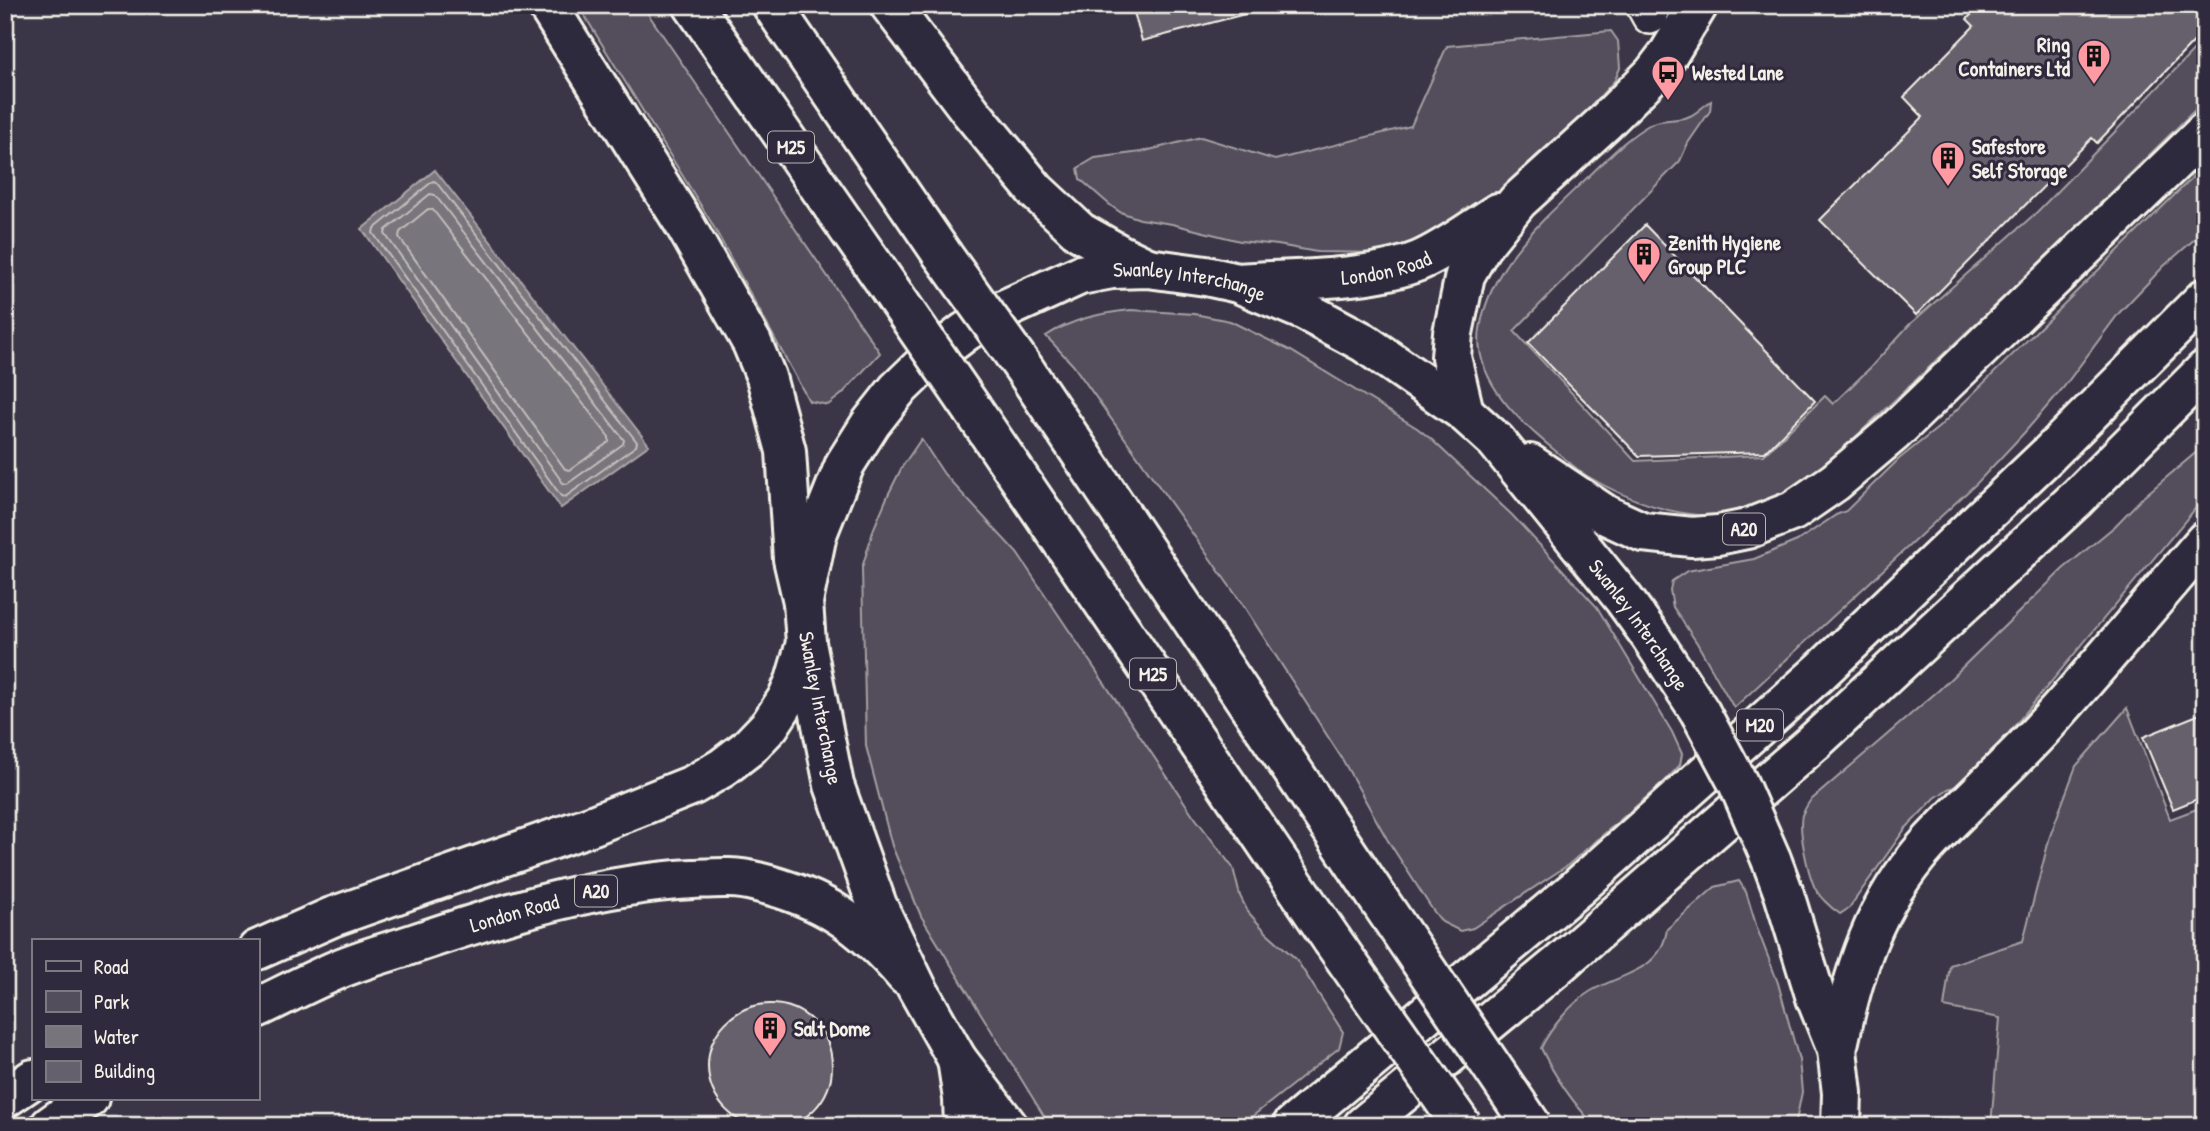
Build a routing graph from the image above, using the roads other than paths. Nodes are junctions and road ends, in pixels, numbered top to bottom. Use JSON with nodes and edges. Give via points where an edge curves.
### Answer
{"nodes":[{"id":1,"x":547,"y":5,"type":"edge"},
{"id":2,"x":693,"y":5,"type":"edge"},
{"id":3,"x":772,"y":5,"type":"edge"},
{"id":4,"x":890,"y":5,"type":"edge"},
{"id":5,"x":1698,"y":5,"type":"edge"},
{"id":6,"x":2205,"y":132,"type":"edge"},
{"id":7,"x":1518,"y":201,"type":"junction"},
{"id":8,"x":1148,"y":268,"type":"junction"},
{"id":9,"x":1238,"y":283,"type":"junction"},
{"id":10,"x":2205,"y":298,"type":"edge"},
{"id":11,"x":2205,"y":370,"type":"edge"},
{"id":12,"x":1464,"y":412,"type":"junction"},
{"id":13,"x":1496,"y":441,"type":"junction"},
{"id":14,"x":2205,"y":541,"type":"edge"},
{"id":15,"x":803,"y":602,"type":"junction"},
{"id":16,"x":806,"y":643,"type":"junction"},
{"id":17,"x":259,"y":949,"type":"edge"},
{"id":18,"x":917,"y":988,"type":"junction"},
{"id":19,"x":259,"y":1007,"type":"edge"},
{"id":20,"x":1837,"y":1050,"type":"junction"},
{"id":21,"x":957,"y":1059,"type":"junction"},
{"id":22,"x":32,"y":1080,"type":"edge"},
{"id":23,"x":5,"y":1098,"type":"edge"},
{"id":24,"x":86,"y":1100,"type":"edge"},
{"id":25,"x":50,"y":1126,"type":"edge"},
{"id":26,"x":964,"y":1126,"type":"edge"},
{"id":27,"x":1009,"y":1126,"type":"edge"},
{"id":28,"x":1292,"y":1126,"type":"edge"},
{"id":29,"x":1363,"y":1126,"type":"edge"},
{"id":30,"x":1462,"y":1126,"type":"edge"},
{"id":31,"x":1532,"y":1126,"type":"edge"},
{"id":32,"x":1841,"y":1126,"type":"edge"}],
"edges":[{"from":1,"to":15,"type":"main road","via":[[685,225],[752,343],[786,451],[793,559]]},
{"from":2,"to":30,"type":"main road","number":"M25","bridge":true},
{"from":3,"to":31,"type":"main road","bridge":true,"via":[[1025,369]]},
{"from":4,"to":8,"type":"main road","via":[[1036,191],[1080,232]]},
{"from":5,"to":7,"type":"main road","name":"London Road","via":[[1653,74]]},
{"from":6,"to":13,"type":"main road","number":"A20","via":[[1893,432],[1815,497],[1776,519],[1718,535],[1643,532],[1606,515]]},
{"from":7,"to":9,"type":"main road","name":"London Road","via":[[1422,260],[1395,269]]},
{"from":7,"to":12,"type":"main road","name":"London Road","via":[[1465,275],[1451,357]]},
{"from":8,"to":9,"type":"main road","name":"Swanley Interchange"},
{"from":8,"to":15,"type":"main road","name":"Swanley Interchange","via":[[1080,275],[992,315],[927,361],[871,423],[845,464],[817,534]]},
{"from":9,"to":12,"type":"main road","name":"Swanley Interchange","via":[[1306,311],[1363,342]]},
{"from":10,"to":28,"type":"main road","number":"M20","via":[[2048,456],[1820,672],[1576,889]]},
{"from":11,"to":29,"type":"main road","number":"M20","via":[[2077,498],[1812,743],[1557,966]]},
{"from":12,"to":13,"type":"main road","name":"Swanley Interchange"},
{"from":13,"to":20,"type":"main road","name":"Swanley Interchange","bridge":true,"via":[[1623,598],[1700,712],[1738,783],[1770,859]]},
{"from":14,"to":20,"type":"main road","via":[[2040,731],[1927,845],[1898,883],[1859,958]]},
{"from":15,"to":16,"type":"main road","name":"Swanley Interchange"},
{"from":16,"to":17,"type":"main road","via":[[795,681],[770,725],[748,748],[693,785],[332,917]]},
{"from":16,"to":18,"type":"main road","name":"Swanley Interchange","via":[[834,785],[877,905]]},
{"from":18,"to":19,"type":"main road","name":"London Road","number":"A20","via":[[880,946],[828,907],[755,881],[726,878],[640,883],[583,894],[340,968]]},
{"from":18,"to":21,"type":"main road","name":"Swanley Interchange"},
{"from":20,"to":32,"type":"main road","name":"Swanley Interchange"},
{"from":21,"to":26,"type":"main road"},
{"from":21,"to":27,"type":"main road","name":"Swanley Interchange"},
{"from":22,"to":23,"type":"main road"},
{"from":24,"to":25,"type":"main road"}]}
